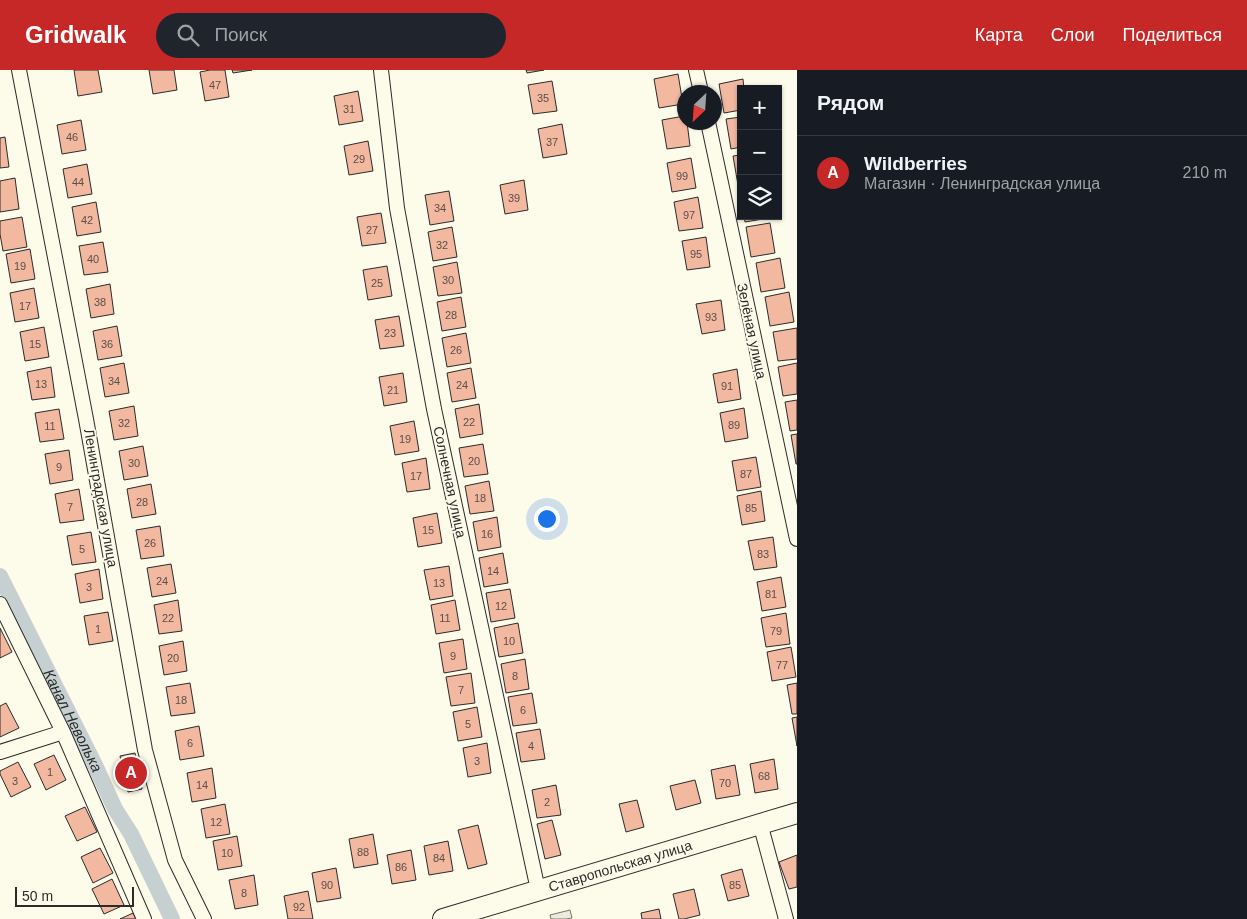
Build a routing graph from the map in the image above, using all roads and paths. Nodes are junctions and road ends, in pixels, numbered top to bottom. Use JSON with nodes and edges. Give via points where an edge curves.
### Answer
{"nodes":[{"id":1,"x":19,"y":70,"type":"edge"},
{"id":2,"x":381,"y":70,"type":"edge"},
{"id":3,"x":696,"y":70,"type":"edge"},
{"id":4,"x":699,"y":85,"type":"edge"},
{"id":5,"x":710,"y":130,"type":"edge"},
{"id":6,"x":797,"y":538,"type":"edge"},
{"id":7,"x":0,"y":604,"type":"edge"},
{"id":8,"x":64,"y":732,"type":"junction"},
{"id":9,"x":0,"y":752,"type":"edge"},
{"id":10,"x":797,"y":813,"type":"edge"},
{"id":11,"x":760,"y":823,"type":"junction"},
{"id":12,"x":538,"y":890,"type":"junction"},
{"id":13,"x":144,"y":919,"type":"edge"},
{"id":14,"x":204,"y":919,"type":"edge"},
{"id":15,"x":444,"y":919,"type":"edge"},
{"id":16,"x":786,"y":919,"type":"edge"}],
"edges":[{"from":1,"to":14,"type":"street","name":"Ленинградская улица","via":[[145,750],[175,860]]},
{"from":2,"to":12,"type":"street","name":"Солнечная улица","via":[[397,208],[434,409]]},
{"from":3,"to":4,"type":"street"},
{"from":5,"to":6,"type":"street","name":"Зелёная улица"},
{"from":7,"to":8,"type":"street"},
{"from":8,"to":9,"type":"street"},
{"from":8,"to":13,"type":"street"},
{"from":10,"to":11,"type":"main road","name":"Ставропольская улица"},
{"from":11,"to":12,"type":"main road","name":"Ставропольская улица"},
{"from":11,"to":16,"type":"street"},
{"from":12,"to":15,"type":"main road","name":"Ставропольская улица"}]}
